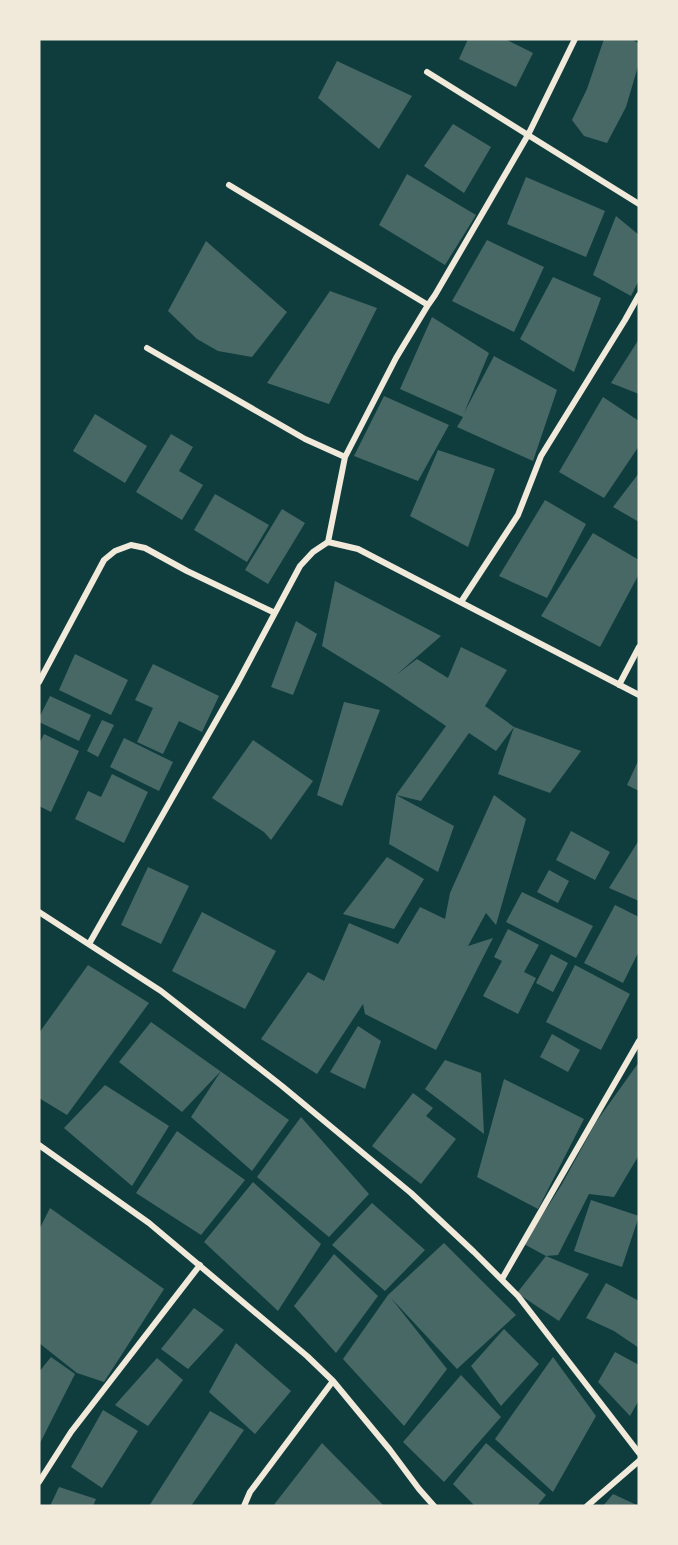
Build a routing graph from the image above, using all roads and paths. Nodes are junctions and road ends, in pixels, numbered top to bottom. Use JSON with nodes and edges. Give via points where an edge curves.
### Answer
{"nodes":[{"id":1,"x":575,"y":39,"type":"edge"},
{"id":2,"x":427,"y":72,"type":"dead end"},
{"id":3,"x":528,"y":135,"type":"junction"},
{"id":4,"x":229,"y":185,"type":"dead end"},
{"id":5,"x":639,"y":204,"type":"edge"},
{"id":6,"x":639,"y":296,"type":"edge"},
{"id":7,"x":428,"y":305,"type":"junction"},
{"id":8,"x":147,"y":348,"type":"dead end"},
{"id":9,"x":345,"y":457,"type":"junction"},
{"id":10,"x":328,"y":542,"type":"junction"},
{"id":11,"x":461,"y":602,"type":"junction"},
{"id":12,"x":275,"y":613,"type":"junction"},
{"id":13,"x":639,"y":647,"type":"edge"},
{"id":14,"x":39,"y":682,"type":"edge"},
{"id":15,"x":619,"y":684,"type":"junction"},
{"id":16,"x":639,"y":695,"type":"edge"},
{"id":17,"x":39,"y":912,"type":"edge"},
{"id":18,"x":89,"y":944,"type":"junction"},
{"id":19,"x":639,"y":1041,"type":"edge"},
{"id":20,"x":39,"y":1145,"type":"edge"},
{"id":21,"x":200,"y":1265,"type":"junction"},
{"id":22,"x":502,"y":1280,"type":"junction"},
{"id":23,"x":333,"y":1381,"type":"junction"},
{"id":24,"x":639,"y":1453,"type":"edge"},
{"id":25,"x":639,"y":1461,"type":"edge"},
{"id":26,"x":39,"y":1482,"type":"edge"},
{"id":27,"x":244,"y":1506,"type":"edge"},
{"id":28,"x":434,"y":1506,"type":"edge"},
{"id":29,"x":587,"y":1506,"type":"edge"}],
"edges":[{"from":1,"to":3,"type":"street"},
{"from":2,"to":3,"type":"street"},
{"from":3,"to":5,"type":"street"},
{"from":3,"to":7,"type":"street"},
{"from":4,"to":7,"type":"street"},
{"from":6,"to":11,"type":"street","via":[[541,456],[518,515]]},
{"from":7,"to":9,"type":"street"},
{"from":8,"to":9,"type":"street","via":[[305,439]]},
{"from":9,"to":10,"type":"street"},
{"from":10,"to":11,"type":"street","via":[[358,549]]},
{"from":10,"to":12,"type":"street","via":[[300,566]]},
{"from":11,"to":15,"type":"street"},
{"from":12,"to":14,"type":"street","via":[[145,548],[130,545],[104,560]]},
{"from":12,"to":18,"type":"street"},
{"from":13,"to":15,"type":"street"},
{"from":15,"to":16,"type":"street"},
{"from":17,"to":18,"type":"street"},
{"from":18,"to":22,"type":"street","via":[[161,991],[282,1086],[411,1193]]},
{"from":19,"to":22,"type":"street"},
{"from":20,"to":21,"type":"street","via":[[149,1222]]},
{"from":21,"to":23,"type":"street"},
{"from":21,"to":26,"type":"street","via":[[71,1432]]},
{"from":22,"to":24,"type":"street"},
{"from":23,"to":27,"type":"street","via":[[250,1492]]},
{"from":23,"to":28,"type":"street"},
{"from":25,"to":29,"type":"street"}]}
